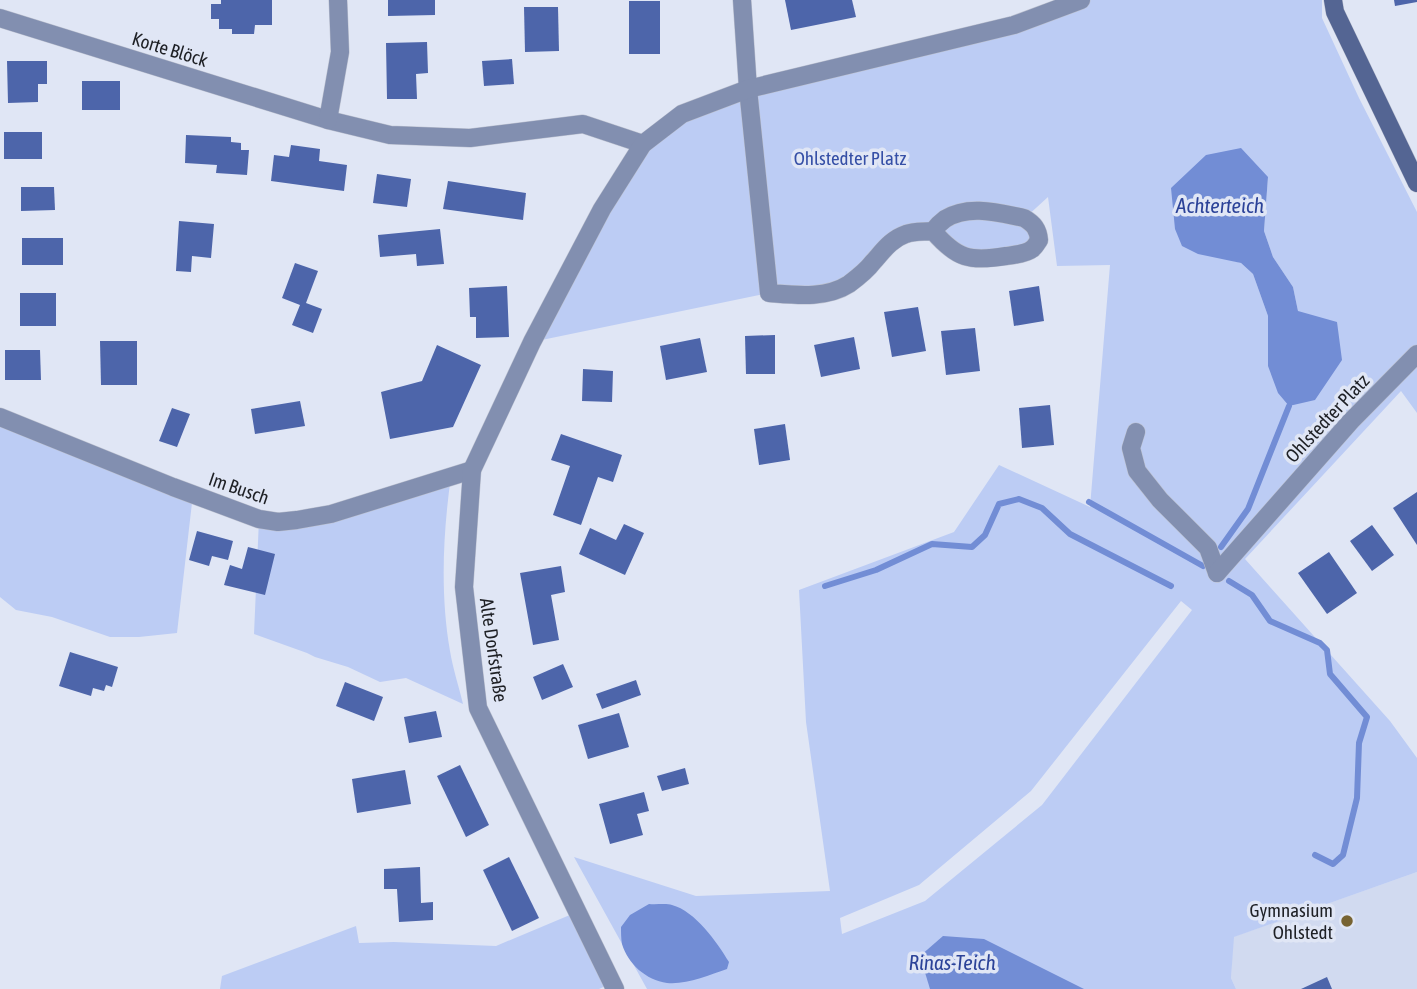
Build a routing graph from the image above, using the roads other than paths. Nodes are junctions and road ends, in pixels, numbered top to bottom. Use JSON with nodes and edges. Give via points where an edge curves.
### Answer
{"nodes":[{"id":1,"x":338,"y":0,"type":"edge"},
{"id":2,"x":742,"y":0,"type":"edge"},
{"id":3,"x":1082,"y":0,"type":"edge"},
{"id":4,"x":1333,"y":0,"type":"edge"},
{"id":5,"x":0,"y":18,"type":"edge"},
{"id":6,"x":748,"y":89,"type":"junction"},
{"id":7,"x":328,"y":120,"type":"junction"},
{"id":8,"x":642,"y":144,"type":"junction"},
{"id":9,"x":1417,"y":183,"type":"edge"},
{"id":10,"x":933,"y":231,"type":"junction"},
{"id":11,"x":1417,"y":354,"type":"edge"},
{"id":12,"x":0,"y":417,"type":"edge"},
{"id":13,"x":1136,"y":432,"type":"dead end"},
{"id":14,"x":472,"y":470,"type":"junction"},
{"id":15,"x":609,"y":987,"type":"edge"}],
"edges":[{"from":1,"to":7,"type":"street","via":[[340,52]]},
{"from":2,"to":6,"type":"street"},
{"from":3,"to":6,"type":"street","via":[[1014,26]]},
{"from":4,"to":9,"type":"street"},
{"from":5,"to":7,"type":"street","name":"Korte Blöck"},
{"from":6,"to":8,"type":"street","via":[[682,114]]},
{"from":6,"to":10,"type":"street","via":[[769,293],[805,296],[833,291],[872,264],[896,238]]},
{"from":7,"to":8,"type":"street","name":"Korte Blöck","via":[[390,135],[470,138],[583,124]]},
{"from":8,"to":14,"type":"street","name":"Alte Dorfstraße","via":[[532,342]]},
{"from":10,"to":10,"type":"street","via":[[963,256],[981,260],[1032,249],[1039,240],[1030,222],[984,211],[945,219]]},
{"from":11,"to":13,"type":"street","name":"Ohlstedter Platz","via":[[1351,421],[1217,573],[1208,548],[1137,471],[1131,448]]},
{"from":12,"to":14,"type":"street","name":"Im Busch","via":[[173,487],[278,522],[331,514]]},
{"from":14,"to":15,"type":"street","name":"Alte Dorfstraße","via":[[464,587],[478,708]]}]}
